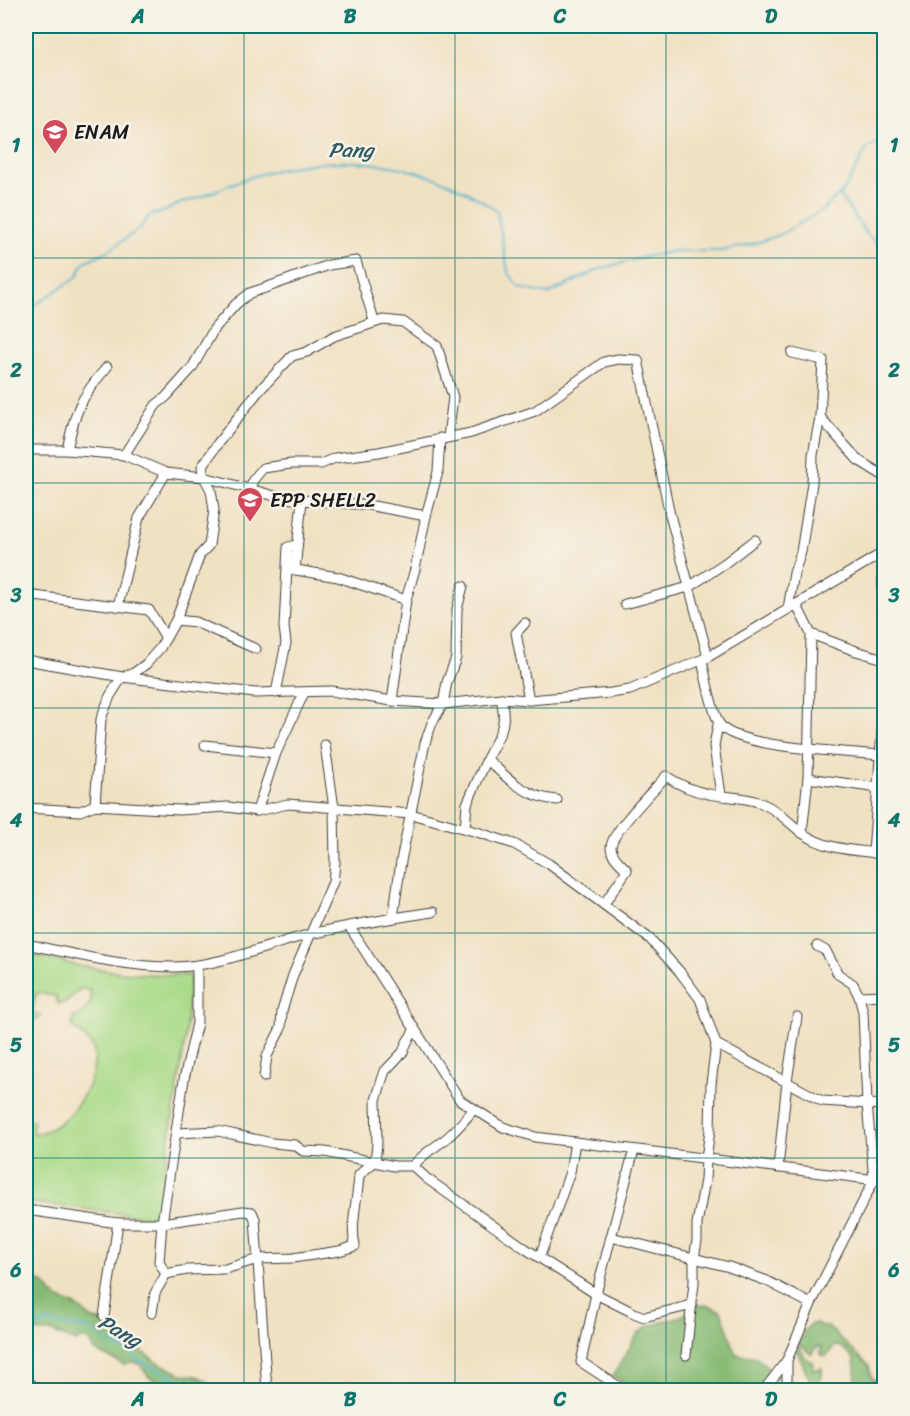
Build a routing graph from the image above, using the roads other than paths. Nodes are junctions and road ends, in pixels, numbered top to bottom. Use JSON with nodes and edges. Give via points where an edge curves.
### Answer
{"nodes":[{"id":1,"x":374,"y":321,"type":"junction"},
{"id":2,"x":792,"y":353,"type":"dead end"},
{"id":3,"x":107,"y":367,"type":"dead end"},
{"id":4,"x":820,"y":417,"type":"junction"},
{"id":5,"x":444,"y":437,"type":"junction"},
{"id":6,"x":26,"y":450,"type":"edge"},
{"id":7,"x":67,"y":450,"type":"junction"},
{"id":8,"x":124,"y":456,"type":"junction"},
{"id":9,"x":166,"y":472,"type":"junction"},
{"id":10,"x":885,"y":476,"type":"edge"},
{"id":11,"x":204,"y":477,"type":"junction"},
{"id":12,"x":250,"y":489,"type":"junction"},
{"id":13,"x":302,"y":500,"type":"junction"},
{"id":14,"x":426,"y":516,"type":"junction"},
{"id":15,"x":755,"y":540,"type":"dead end"},
{"id":16,"x":883,"y":552,"type":"edge"},
{"id":17,"x":291,"y":569,"type":"junction"},
{"id":18,"x":463,"y":586,"type":"dead end"},
{"id":19,"x":689,"y":587,"type":"junction"},
{"id":20,"x":26,"y":595,"type":"edge"},
{"id":21,"x":406,"y":600,"type":"junction"},
{"id":22,"x":625,"y":604,"type":"dead end"},
{"id":23,"x":118,"y":606,"type":"junction"},
{"id":24,"x":792,"y":606,"type":"junction"},
{"id":25,"x":176,"y":620,"type":"junction"},
{"id":26,"x":525,"y":622,"type":"dead end"},
{"id":27,"x":811,"y":634,"type":"junction"},
{"id":28,"x":885,"y":637,"type":"edge"},
{"id":29,"x":166,"y":638,"type":"junction"},
{"id":30,"x":256,"y":649,"type":"dead end"},
{"id":31,"x":705,"y":658,"type":"junction"},
{"id":32,"x":885,"y":658,"type":"edge"},
{"id":33,"x":26,"y":660,"type":"edge"},
{"id":34,"x":122,"y":677,"type":"junction"},
{"id":35,"x":276,"y":693,"type":"junction"},
{"id":36,"x":304,"y":693,"type":"junction"},
{"id":37,"x":501,"y":698,"type":"junction"},
{"id":38,"x":529,"y":700,"type":"junction"},
{"id":39,"x":392,"y":701,"type":"junction"},
{"id":40,"x":443,"y":704,"type":"junction"},
{"id":41,"x":885,"y":705,"type":"edge"},
{"id":42,"x":718,"y":724,"type":"junction"},
{"id":43,"x":205,"y":745,"type":"dead end"},
{"id":44,"x":325,"y":745,"type":"dead end"},
{"id":45,"x":808,"y":748,"type":"junction"},
{"id":46,"x":276,"y":753,"type":"junction"},
{"id":47,"x":882,"y":755,"type":"junction"},
{"id":48,"x":488,"y":759,"type":"junction"},
{"id":49,"x":808,"y":778,"type":"junction"},
{"id":50,"x":878,"y":788,"type":"junction"},
{"id":51,"x":721,"y":795,"type":"junction"},
{"id":52,"x":556,"y":800,"type":"dead end"},
{"id":53,"x":95,"y":805,"type":"junction"},
{"id":54,"x":26,"y":808,"type":"edge"},
{"id":55,"x":334,"y":808,"type":"junction"},
{"id":56,"x":257,"y":811,"type":"junction"},
{"id":57,"x":411,"y":814,"type":"junction"},
{"id":58,"x":465,"y":828,"type":"junction"},
{"id":59,"x":802,"y":833,"type":"junction"},
{"id":60,"x":873,"y":853,"type":"junction"},
{"id":61,"x":885,"y":854,"type":"edge"},
{"id":62,"x":604,"y":904,"type":"junction"},
{"id":63,"x":433,"y":912,"type":"dead end"},
{"id":64,"x":393,"y":918,"type":"junction"},
{"id":65,"x":349,"y":926,"type":"junction"},
{"id":66,"x":311,"y":934,"type":"junction"},
{"id":67,"x":26,"y":944,"type":"edge"},
{"id":68,"x":817,"y":945,"type":"dead end"},
{"id":69,"x":197,"y":965,"type":"junction"},
{"id":70,"x":885,"y":994,"type":"edge"},
{"id":71,"x":859,"y":996,"type":"junction"},
{"id":72,"x":797,"y":1017,"type":"dead end"},
{"id":73,"x":414,"y":1031,"type":"junction"},
{"id":74,"x":716,"y":1044,"type":"junction"},
{"id":75,"x":264,"y":1077,"type":"dead end"},
{"id":76,"x":787,"y":1081,"type":"junction"},
{"id":77,"x":867,"y":1104,"type":"junction"},
{"id":78,"x":885,"y":1105,"type":"edge"},
{"id":79,"x":474,"y":1109,"type":"junction"},
{"id":80,"x":177,"y":1133,"type":"junction"},
{"id":81,"x":575,"y":1142,"type":"junction"},
{"id":82,"x":634,"y":1150,"type":"junction"},
{"id":83,"x":706,"y":1159,"type":"junction"},
{"id":84,"x":375,"y":1161,"type":"junction"},
{"id":85,"x":413,"y":1166,"type":"junction"},
{"id":86,"x":777,"y":1168,"type":"junction"},
{"id":87,"x":874,"y":1180,"type":"junction"},
{"id":88,"x":885,"y":1181,"type":"edge"},
{"id":89,"x":26,"y":1210,"type":"edge"},
{"id":90,"x":118,"y":1222,"type":"junction"},
{"id":91,"x":162,"y":1222,"type":"junction"},
{"id":92,"x":611,"y":1237,"type":"junction"},
{"id":93,"x":540,"y":1256,"type":"junction"},
{"id":94,"x":694,"y":1258,"type":"junction"},
{"id":95,"x":258,"y":1259,"type":"junction"},
{"id":96,"x":166,"y":1274,"type":"junction"},
{"id":97,"x":596,"y":1294,"type":"junction"},
{"id":98,"x":811,"y":1304,"type":"junction"},
{"id":99,"x":692,"y":1305,"type":"junction"},
{"id":100,"x":152,"y":1312,"type":"dead end"},
{"id":101,"x":104,"y":1316,"type":"dead end"},
{"id":102,"x":686,"y":1355,"type":"dead end"},
{"id":103,"x":787,"y":1360,"type":"junction"},
{"id":104,"x":26,"y":1380,"type":"edge"},
{"id":105,"x":39,"y":1390,"type":"edge"},
{"id":106,"x":267,"y":1390,"type":"edge"},
{"id":107,"x":624,"y":1390,"type":"edge"},
{"id":108,"x":764,"y":1390,"type":"edge"},
{"id":109,"x":787,"y":1390,"type":"edge"}],
"edges":[{"from":1,"to":5,"type":"street","via":[[403,322],[437,346],[453,397]]},
{"from":1,"to":8,"type":"street","via":[[356,261],[329,265],[250,293],[214,329],[192,368],[156,405]]},
{"from":1,"to":11,"type":"street","via":[[292,356],[218,443],[202,467]]},
{"from":2,"to":4,"type":"street","via":[[823,360]]},
{"from":3,"to":7,"type":"street","via":[[83,397],[72,423]]},
{"from":4,"to":10,"type":"street","via":[[858,460]]},
{"from":4,"to":24,"type":"street"},
{"from":5,"to":12,"type":"street","via":[[321,464],[263,468]]},
{"from":5,"to":14,"type":"street"},
{"from":5,"to":19,"type":"street","via":[[471,433],[535,411],[604,362],[638,360]]},
{"from":6,"to":7,"type":"street"},
{"from":7,"to":8,"type":"street"},
{"from":8,"to":9,"type":"street"},
{"from":9,"to":11,"type":"street"},
{"from":9,"to":23,"type":"street","via":[[139,518]]},
{"from":11,"to":12,"type":"street"},
{"from":11,"to":25,"type":"street","via":[[214,510],[209,545],[200,555]]},
{"from":12,"to":13,"type":"street"},
{"from":13,"to":14,"type":"street","via":[[368,505]]},
{"from":13,"to":17,"type":"street","via":[[297,545],[288,548]]},
{"from":14,"to":21,"type":"street"},
{"from":15,"to":19,"type":"street"},
{"from":16,"to":24,"type":"street"},
{"from":16,"to":28,"type":"street"},
{"from":17,"to":21,"type":"street","via":[[338,577]]},
{"from":17,"to":35,"type":"street","via":[[284,627],[286,643]]},
{"from":18,"to":40,"type":"street","via":[[457,609],[456,658]]},
{"from":19,"to":22,"type":"street"},
{"from":19,"to":31,"type":"street"},
{"from":20,"to":23,"type":"street"},
{"from":21,"to":39,"type":"street"},
{"from":23,"to":29,"type":"street","via":[[149,610]]},
{"from":24,"to":27,"type":"street"},
{"from":24,"to":31,"type":"street"},
{"from":25,"to":29,"type":"street"},
{"from":25,"to":30,"type":"street","via":[[195,622]]},
{"from":26,"to":38,"type":"street","via":[[516,633]]},
{"from":27,"to":32,"type":"street"},
{"from":27,"to":45,"type":"street"},
{"from":29,"to":34,"type":"street","via":[[146,664]]},
{"from":31,"to":38,"type":"street","via":[[630,690]]},
{"from":31,"to":42,"type":"street"},
{"from":33,"to":34,"type":"street"},
{"from":34,"to":35,"type":"street"},
{"from":34,"to":53,"type":"street","via":[[101,719]]},
{"from":35,"to":36,"type":"street"},
{"from":36,"to":39,"type":"street","via":[[331,691]]},
{"from":36,"to":46,"type":"street"},
{"from":37,"to":38,"type":"street"},
{"from":37,"to":40,"type":"street"},
{"from":37,"to":48,"type":"street","via":[[505,717]]},
{"from":39,"to":40,"type":"street"},
{"from":40,"to":57,"type":"street","via":[[424,743]]},
{"from":41,"to":47,"type":"street"},
{"from":42,"to":45,"type":"street","via":[[727,733],[753,741]]},
{"from":42,"to":51,"type":"street","via":[[714,746]]},
{"from":43,"to":46,"type":"street"},
{"from":44,"to":55,"type":"street"},
{"from":45,"to":47,"type":"street"},
{"from":45,"to":49,"type":"street"},
{"from":46,"to":56,"type":"street"},
{"from":47,"to":50,"type":"street"},
{"from":48,"to":52,"type":"street","via":[[528,793]]},
{"from":48,"to":58,"type":"street","via":[[467,804]]},
{"from":49,"to":50,"type":"street"},
{"from":49,"to":59,"type":"street"},
{"from":50,"to":60,"type":"street"},
{"from":51,"to":59,"type":"street","via":[[763,803]]},
{"from":51,"to":62,"type":"street","via":[[681,786],[666,776],[618,831],[611,846],[613,855],[627,870]]},
{"from":53,"to":54,"type":"street","via":[[80,811]]},
{"from":53,"to":56,"type":"street"},
{"from":55,"to":56,"type":"street","via":[[288,804]]},
{"from":55,"to":57,"type":"street"},
{"from":55,"to":66,"type":"street","via":[[333,882]]},
{"from":57,"to":58,"type":"street"},
{"from":57,"to":64,"type":"street"},
{"from":58,"to":62,"type":"street","via":[[514,844]]},
{"from":59,"to":60,"type":"street","via":[[826,846]]},
{"from":60,"to":61,"type":"street"},
{"from":62,"to":74,"type":"street","via":[[650,939],[680,972],[700,999]]},
{"from":63,"to":64,"type":"street"},
{"from":64,"to":65,"type":"street"},
{"from":65,"to":66,"type":"street"},
{"from":65,"to":73,"type":"street"},
{"from":66,"to":69,"type":"street"},
{"from":66,"to":75,"type":"street","via":[[293,975]]},
{"from":67,"to":69,"type":"street","via":[[102,960],[173,967]]},
{"from":68,"to":71,"type":"street","via":[[826,951],[838,974],[853,984]]},
{"from":69,"to":80,"type":"street","via":[[197,1023]]},
{"from":70,"to":71,"type":"street"},
{"from":71,"to":77,"type":"street"},
{"from":72,"to":76,"type":"street"},
{"from":73,"to":79,"type":"street","via":[[460,1100]]},
{"from":73,"to":84,"type":"street","via":[[403,1052],[385,1071],[376,1100]]},
{"from":74,"to":76,"type":"street"},
{"from":74,"to":83,"type":"street"},
{"from":76,"to":77,"type":"street","via":[[822,1101]]},
{"from":76,"to":86,"type":"street"},
{"from":77,"to":78,"type":"street"},
{"from":77,"to":87,"type":"street"},
{"from":79,"to":81,"type":"street","via":[[503,1127],[535,1137]]},
{"from":79,"to":85,"type":"street"},
{"from":80,"to":84,"type":"street","via":[[218,1131],[295,1145],[303,1151]]},
{"from":80,"to":91,"type":"street"},
{"from":81,"to":82,"type":"street"},
{"from":81,"to":93,"type":"street","via":[[570,1172]]},
{"from":82,"to":83,"type":"street"},
{"from":82,"to":92,"type":"street"},
{"from":83,"to":86,"type":"street"},
{"from":83,"to":94,"type":"street"},
{"from":84,"to":85,"type":"street"},
{"from":84,"to":95,"type":"street","via":[[359,1175],[352,1232],[355,1246],[294,1258]]},
{"from":85,"to":93,"type":"street"},
{"from":86,"to":87,"type":"street"},
{"from":87,"to":88,"type":"street"},
{"from":87,"to":98,"type":"street"},
{"from":89,"to":90,"type":"street"},
{"from":90,"to":91,"type":"street"},
{"from":90,"to":101,"type":"street"},
{"from":91,"to":95,"type":"street","via":[[252,1212]]},
{"from":91,"to":96,"type":"street","via":[[159,1262]]},
{"from":92,"to":94,"type":"street"},
{"from":92,"to":97,"type":"street"},
{"from":93,"to":97,"type":"street"},
{"from":94,"to":98,"type":"street","via":[[767,1281]]},
{"from":94,"to":99,"type":"street"},
{"from":95,"to":96,"type":"street","via":[[225,1269]]},
{"from":95,"to":106,"type":"street"},
{"from":96,"to":100,"type":"street","via":[[155,1293]]},
{"from":97,"to":99,"type":"street","via":[[644,1317]]},
{"from":97,"to":107,"type":"street","via":[[581,1362]]},
{"from":98,"to":103,"type":"street"},
{"from":99,"to":102,"type":"street"},
{"from":103,"to":108,"type":"street"},
{"from":103,"to":109,"type":"street"},
{"from":104,"to":105,"type":"street"}]}
